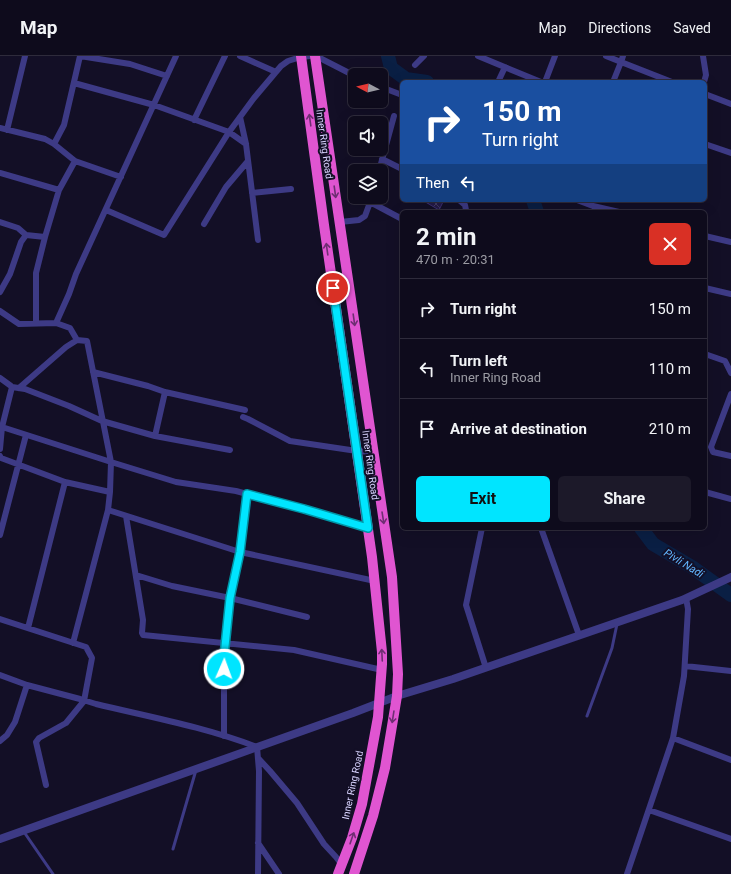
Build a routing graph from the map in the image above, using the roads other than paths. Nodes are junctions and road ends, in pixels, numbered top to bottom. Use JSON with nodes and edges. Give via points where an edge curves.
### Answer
{"nodes":[{"id":1,"x":25,"y":56,"type":"edge"},
{"id":2,"x":80,"y":56,"type":"edge"},
{"id":3,"x":176,"y":56,"type":"edge"},
{"id":4,"x":225,"y":56,"type":"edge"},
{"id":5,"x":240,"y":56,"type":"edge"},
{"id":6,"x":304,"y":56,"type":"edge"},
{"id":7,"x":316,"y":56,"type":"edge"},
{"id":8,"x":424,"y":56,"type":"edge"},
{"id":9,"x":478,"y":56,"type":"edge"},
{"id":10,"x":556,"y":56,"type":"edge"},
{"id":11,"x":606,"y":56,"type":"edge"},
{"id":12,"x":703,"y":56,"type":"edge"},
{"id":13,"x":622,"y":59,"type":"edge"},
{"id":14,"x":415,"y":65,"type":"dead end"},
{"id":15,"x":505,"y":67,"type":"junction"},
{"id":16,"x":276,"y":72,"type":"junction"},
{"id":17,"x":348,"y":72,"type":"edge"},
{"id":18,"x":167,"y":76,"type":"junction"},
{"id":19,"x":499,"y":80,"type":"edge"},
{"id":20,"x":536,"y":80,"type":"edge"},
{"id":21,"x":546,"y":80,"type":"edge"},
{"id":22,"x":614,"y":80,"type":"edge"},
{"id":23,"x":668,"y":80,"type":"edge"},
{"id":24,"x":705,"y":80,"type":"edge"},
{"id":25,"x":74,"y":83,"type":"junction"},
{"id":26,"x":388,"y":90,"type":"edge"},
{"id":27,"x":400,"y":94,"type":"edge"},
{"id":28,"x":707,"y":95,"type":"edge"},
{"id":29,"x":731,"y":104,"type":"edge"},
{"id":30,"x":154,"y":105,"type":"junction"},
{"id":31,"x":394,"y":116,"type":"dead end"},
{"id":32,"x":240,"y":117,"type":"junction"},
{"id":33,"x":194,"y":120,"type":"junction"},
{"id":34,"x":0,"y":128,"type":"edge"},
{"id":35,"x":7,"y":130,"type":"junction"},
{"id":36,"x":228,"y":132,"type":"junction"},
{"id":37,"x":54,"y":144,"type":"junction"},
{"id":38,"x":246,"y":144,"type":"junction"},
{"id":39,"x":707,"y":145,"type":"edge"},
{"id":40,"x":731,"y":153,"type":"edge"},
{"id":41,"x":382,"y":159,"type":"junction"},
{"id":42,"x":248,"y":161,"type":"junction"},
{"id":43,"x":75,"y":162,"type":"junction"},
{"id":44,"x":381,"y":164,"type":"edge"},
{"id":45,"x":400,"y":168,"type":"edge"},
{"id":46,"x":0,"y":173,"type":"edge"},
{"id":47,"x":121,"y":178,"type":"junction"},
{"id":48,"x":291,"y":189,"type":"dead end"},
{"id":49,"x":59,"y":190,"type":"junction"},
{"id":50,"x":252,"y":193,"type":"junction"},
{"id":51,"x":582,"y":202,"type":"edge"},
{"id":52,"x":369,"y":204,"type":"edge"},
{"id":53,"x":379,"y":204,"type":"edge"},
{"id":54,"x":106,"y":210,"type":"junction"},
{"id":55,"x":610,"y":210,"type":"edge"},
{"id":56,"x":400,"y":218,"type":"edge"},
{"id":57,"x":0,"y":222,"type":"edge"},
{"id":58,"x":340,"y":222,"type":"junction"},
{"id":59,"x":204,"y":224,"type":"dead end"},
{"id":60,"x":26,"y":235,"type":"junction"},
{"id":61,"x":707,"y":236,"type":"edge"},
{"id":62,"x":46,"y":237,"type":"junction"},
{"id":63,"x":258,"y":240,"type":"dead end"},
{"id":64,"x":731,"y":242,"type":"edge"},
{"id":65,"x":707,"y":288,"type":"edge"},
{"id":66,"x":0,"y":292,"type":"edge"},
{"id":67,"x":731,"y":294,"type":"edge"},
{"id":68,"x":0,"y":311,"type":"edge"},
{"id":69,"x":36,"y":323,"type":"junction"},
{"id":70,"x":56,"y":323,"type":"junction"},
{"id":71,"x":77,"y":340,"type":"junction"},
{"id":72,"x":707,"y":355,"type":"edge"},
{"id":73,"x":93,"y":372,"type":"junction"},
{"id":74,"x":731,"y":373,"type":"edge"},
{"id":75,"x":0,"y":378,"type":"edge"},
{"id":76,"x":12,"y":387,"type":"junction"},
{"id":77,"x":19,"y":388,"type":"junction"},
{"id":78,"x":165,"y":392,"type":"junction"},
{"id":79,"x":731,"y":394,"type":"edge"},
{"id":80,"x":245,"y":410,"type":"dead end"},
{"id":81,"x":243,"y":417,"type":"dead end"},
{"id":82,"x":102,"y":421,"type":"junction"},
{"id":83,"x":2,"y":427,"type":"junction"},
{"id":84,"x":26,"y":435,"type":"junction"},
{"id":85,"x":155,"y":436,"type":"junction"},
{"id":86,"x":0,"y":449,"type":"edge"},
{"id":87,"x":230,"y":450,"type":"dead end"},
{"id":88,"x":357,"y":451,"type":"junction"},
{"id":89,"x":374,"y":452,"type":"junction"},
{"id":90,"x":0,"y":456,"type":"edge"},
{"id":91,"x":731,"y":456,"type":"edge"},
{"id":92,"x":111,"y":462,"type":"junction"},
{"id":93,"x":18,"y":465,"type":"junction"},
{"id":94,"x":65,"y":482,"type":"junction"},
{"id":95,"x":110,"y":492,"type":"junction"},
{"id":96,"x":707,"y":493,"type":"edge"},
{"id":97,"x":247,"y":494,"type":"junction"},
{"id":98,"x":731,"y":499,"type":"edge"},
{"id":99,"x":108,"y":510,"type":"junction"},
{"id":100,"x":126,"y":516,"type":"junction"},
{"id":101,"x":368,"y":528,"type":"junction"},
{"id":102,"x":482,"y":530,"type":"edge"},
{"id":103,"x":542,"y":530,"type":"edge"},
{"id":104,"x":0,"y":535,"type":"edge"},
{"id":105,"x":240,"y":552,"type":"junction"},
{"id":106,"x":136,"y":575,"type":"junction"},
{"id":107,"x":731,"y":577,"type":"edge"},
{"id":108,"x":375,"y":581,"type":"junction"},
{"id":109,"x":230,"y":598,"type":"junction"},
{"id":110,"x":686,"y":598,"type":"junction"},
{"id":111,"x":307,"y":617,"type":"dead end"},
{"id":112,"x":0,"y":619,"type":"edge"},
{"id":113,"x":618,"y":622,"type":"junction"},
{"id":114,"x":28,"y":628,"type":"junction"},
{"id":115,"x":579,"y":635,"type":"junction"},
{"id":116,"x":74,"y":643,"type":"junction"},
{"id":117,"x":226,"y":643,"type":"junction"},
{"id":118,"x":685,"y":666,"type":"junction"},
{"id":119,"x":486,"y":668,"type":"junction"},
{"id":120,"x":382,"y":670,"type":"junction"},
{"id":121,"x":731,"y":671,"type":"edge"},
{"id":122,"x":0,"y":675,"type":"edge"},
{"id":123,"x":27,"y":685,"type":"junction"},
{"id":124,"x":397,"y":696,"type":"junction"},
{"id":125,"x":84,"y":700,"type":"junction"},
{"id":126,"x":379,"y":702,"type":"junction"},
{"id":127,"x":587,"y":716,"type":"dead end"},
{"id":128,"x":224,"y":736,"type":"junction"},
{"id":129,"x":673,"y":738,"type":"junction"},
{"id":130,"x":0,"y":741,"type":"edge"},
{"id":131,"x":256,"y":747,"type":"junction"},
{"id":132,"x":258,"y":758,"type":"junction"},
{"id":133,"x":731,"y":760,"type":"edge"},
{"id":134,"x":197,"y":768,"type":"junction"},
{"id":135,"x":46,"y":786,"type":"dead end"},
{"id":136,"x":649,"y":810,"type":"junction"},
{"id":137,"x":23,"y":831,"type":"junction"},
{"id":138,"x":0,"y":839,"type":"edge"},
{"id":139,"x":731,"y":839,"type":"edge"},
{"id":140,"x":258,"y":843,"type":"junction"},
{"id":141,"x":173,"y":849,"type":"dead end"},
{"id":142,"x":340,"y":869,"type":"edge"},
{"id":143,"x":53,"y":874,"type":"edge"},
{"id":144,"x":258,"y":874,"type":"edge"},
{"id":145,"x":279,"y":874,"type":"edge"},
{"id":146,"x":354,"y":874,"type":"edge"},
{"id":147,"x":627,"y":874,"type":"edge"}],
"edges":[{"from":1,"to":35,"type":"street"},
{"from":2,"to":18,"type":"street","via":[[130,64]]},
{"from":2,"to":25,"type":"street"},
{"from":3,"to":18,"type":"street"},
{"from":4,"to":33,"type":"street"},
{"from":5,"to":16,"type":"street"},
{"from":6,"to":16,"type":"street","via":[[288,61]]},
{"from":88,"to":6,"type":"highway","name":"Inner Ring Road","one_way":true,"via":[[324,225]]},
{"from":7,"to":17,"type":"street"},
{"from":7,"to":58,"type":"highway","name":"Inner Ring Road","one_way":true},
{"from":8,"to":14,"type":"street"},
{"from":9,"to":15,"type":"street"},
{"from":10,"to":21,"type":"street"},
{"from":11,"to":13,"type":"street"},
{"from":12,"to":24,"type":"street"},
{"from":13,"to":22,"type":"street"},
{"from":13,"to":23,"type":"street"},
{"from":15,"to":19,"type":"street"},
{"from":15,"to":20,"type":"street"},
{"from":16,"to":32,"type":"street"},
{"from":18,"to":30,"type":"street"},
{"from":25,"to":30,"type":"street"},
{"from":25,"to":37,"type":"street","via":[[64,125]]},
{"from":26,"to":27,"type":"street"},
{"from":28,"to":29,"type":"street"},
{"from":30,"to":33,"type":"street"},
{"from":30,"to":47,"type":"street"},
{"from":31,"to":41,"type":"street"},
{"from":32,"to":36,"type":"street"},
{"from":32,"to":38,"type":"street"},
{"from":33,"to":36,"type":"street"},
{"from":34,"to":35,"type":"street"},
{"from":35,"to":37,"type":"street","via":[[45,139]]},
{"from":36,"to":38,"type":"street"},
{"from":36,"to":54,"type":"street","via":[[164,235]]},
{"from":37,"to":43,"type":"street"},
{"from":38,"to":42,"type":"street"},
{"from":39,"to":40,"type":"street"},
{"from":41,"to":44,"type":"street"},
{"from":41,"to":45,"type":"street"},
{"from":42,"to":50,"type":"street"},
{"from":42,"to":59,"type":"street","via":[[226,188]]},
{"from":43,"to":47,"type":"street"},
{"from":43,"to":49,"type":"street"},
{"from":46,"to":49,"type":"street"},
{"from":47,"to":54,"type":"street"},
{"from":48,"to":50,"type":"street"},
{"from":49,"to":62,"type":"street"},
{"from":50,"to":63,"type":"street"},
{"from":51,"to":55,"type":"street"},
{"from":52,"to":58,"type":"street","via":[[365,216],[359,220]]},
{"from":53,"to":56,"type":"street"},
{"from":54,"to":70,"type":"street"},
{"from":57,"to":60,"type":"street","via":[[18,228]]},
{"from":58,"to":89,"type":"highway","name":"Inner Ring Road","one_way":true},
{"from":60,"to":62,"type":"street"},
{"from":60,"to":66,"type":"street"},
{"from":61,"to":64,"type":"street"},
{"from":62,"to":69,"type":"street","via":[[36,273]]},
{"from":65,"to":67,"type":"street"},
{"from":68,"to":69,"type":"street","via":[[19,324]]},
{"from":69,"to":70,"type":"street"},
{"from":70,"to":71,"type":"street","via":[[70,328]]},
{"from":71,"to":73,"type":"street","via":[[87,341]]},
{"from":71,"to":77,"type":"street"},
{"from":72,"to":74,"type":"street","via":[[725,361]]},
{"from":73,"to":78,"type":"street"},
{"from":73,"to":82,"type":"street"},
{"from":75,"to":76,"type":"street"},
{"from":76,"to":77,"type":"street"},
{"from":76,"to":83,"type":"street"},
{"from":77,"to":82,"type":"street"},
{"from":78,"to":80,"type":"street"},
{"from":78,"to":85,"type":"street"},
{"from":79,"to":91,"type":"street","via":[[711,447],[713,452]]},
{"from":81,"to":88,"type":"street","via":[[290,441]]},
{"from":82,"to":85,"type":"street"},
{"from":82,"to":92,"type":"street"},
{"from":83,"to":84,"type":"street"},
{"from":83,"to":86,"type":"street"},
{"from":84,"to":92,"type":"street"},
{"from":84,"to":93,"type":"street"},
{"from":85,"to":87,"type":"street"},
{"from":88,"to":89,"type":"street"},
{"from":88,"to":101,"type":"highway","name":"Inner Ring Road"},
{"from":89,"to":124,"type":"highway","name":"Inner Ring Road","one_way":true,"via":[[392,577]]},
{"from":90,"to":93,"type":"street"},
{"from":92,"to":95,"type":"street"},
{"from":92,"to":97,"type":"street","via":[[176,482]]},
{"from":93,"to":94,"type":"street"},
{"from":93,"to":104,"type":"street"},
{"from":94,"to":95,"type":"street"},
{"from":94,"to":114,"type":"street"},
{"from":95,"to":99,"type":"street"},
{"from":96,"to":98,"type":"street"},
{"from":97,"to":101,"type":"street"},
{"from":97,"to":105,"type":"street"},
{"from":99,"to":100,"type":"street"},
{"from":99,"to":116,"type":"street"},
{"from":100,"to":105,"type":"street"},
{"from":100,"to":106,"type":"street"},
{"from":101,"to":108,"type":"highway","name":"Inner Ring Road"},
{"from":102,"to":119,"type":"street","via":[[466,605]]},
{"from":103,"to":115,"type":"street"},
{"from":105,"to":108,"type":"street"},
{"from":105,"to":109,"type":"street"},
{"from":106,"to":109,"type":"street","via":[[172,586]]},
{"from":106,"to":117,"type":"street","via":[[143,635]]},
{"from":107,"to":110,"type":"street"},
{"from":120,"to":108,"type":"highway","name":"Inner Ring Road","one_way":true},
{"from":109,"to":111,"type":"street"},
{"from":109,"to":117,"type":"street"},
{"from":110,"to":113,"type":"street"},
{"from":110,"to":118,"type":"street","via":[[688,609]]},
{"from":112,"to":114,"type":"street"},
{"from":113,"to":115,"type":"street"},
{"from":113,"to":127,"type":"lane","via":[[612,648]]},
{"from":114,"to":116,"type":"street"},
{"from":115,"to":119,"type":"street"},
{"from":116,"to":125,"type":"street","via":[[86,647],[92,658]]},
{"from":117,"to":120,"type":"street","via":[[294,650]]},
{"from":117,"to":128,"type":"street"},
{"from":118,"to":121,"type":"street"},
{"from":118,"to":129,"type":"street"},
{"from":119,"to":124,"type":"street"},
{"from":120,"to":126,"type":"highway","name":"Inner Ring Road"},
{"from":122,"to":123,"type":"street"},
{"from":123,"to":125,"type":"street"},
{"from":123,"to":130,"type":"street","via":[[15,722]]},
{"from":124,"to":126,"type":"street"},
{"from":124,"to":146,"type":"highway","name":"Inner Ring Road","one_way":true,"via":[[385,768]]},
{"from":125,"to":128,"type":"street"},
{"from":125,"to":135,"type":"street","via":[[66,723],[36,742]]},
{"from":126,"to":131,"type":"street"},
{"from":142,"to":126,"type":"highway","name":"Inner Ring Road","one_way":true,"via":[[362,804]]},
{"from":128,"to":131,"type":"street"},
{"from":129,"to":133,"type":"street"},
{"from":129,"to":136,"type":"street"},
{"from":131,"to":132,"type":"street"},
{"from":131,"to":134,"type":"street"},
{"from":132,"to":140,"type":"street"},
{"from":132,"to":142,"type":"street","via":[[298,803],[324,844],[336,857]]},
{"from":134,"to":137,"type":"street"},
{"from":134,"to":141,"type":"lane"},
{"from":136,"to":139,"type":"street"},
{"from":136,"to":147,"type":"street"},
{"from":137,"to":138,"type":"street"},
{"from":137,"to":143,"type":"lane"},
{"from":140,"to":144,"type":"street"},
{"from":140,"to":145,"type":"street"}]}
